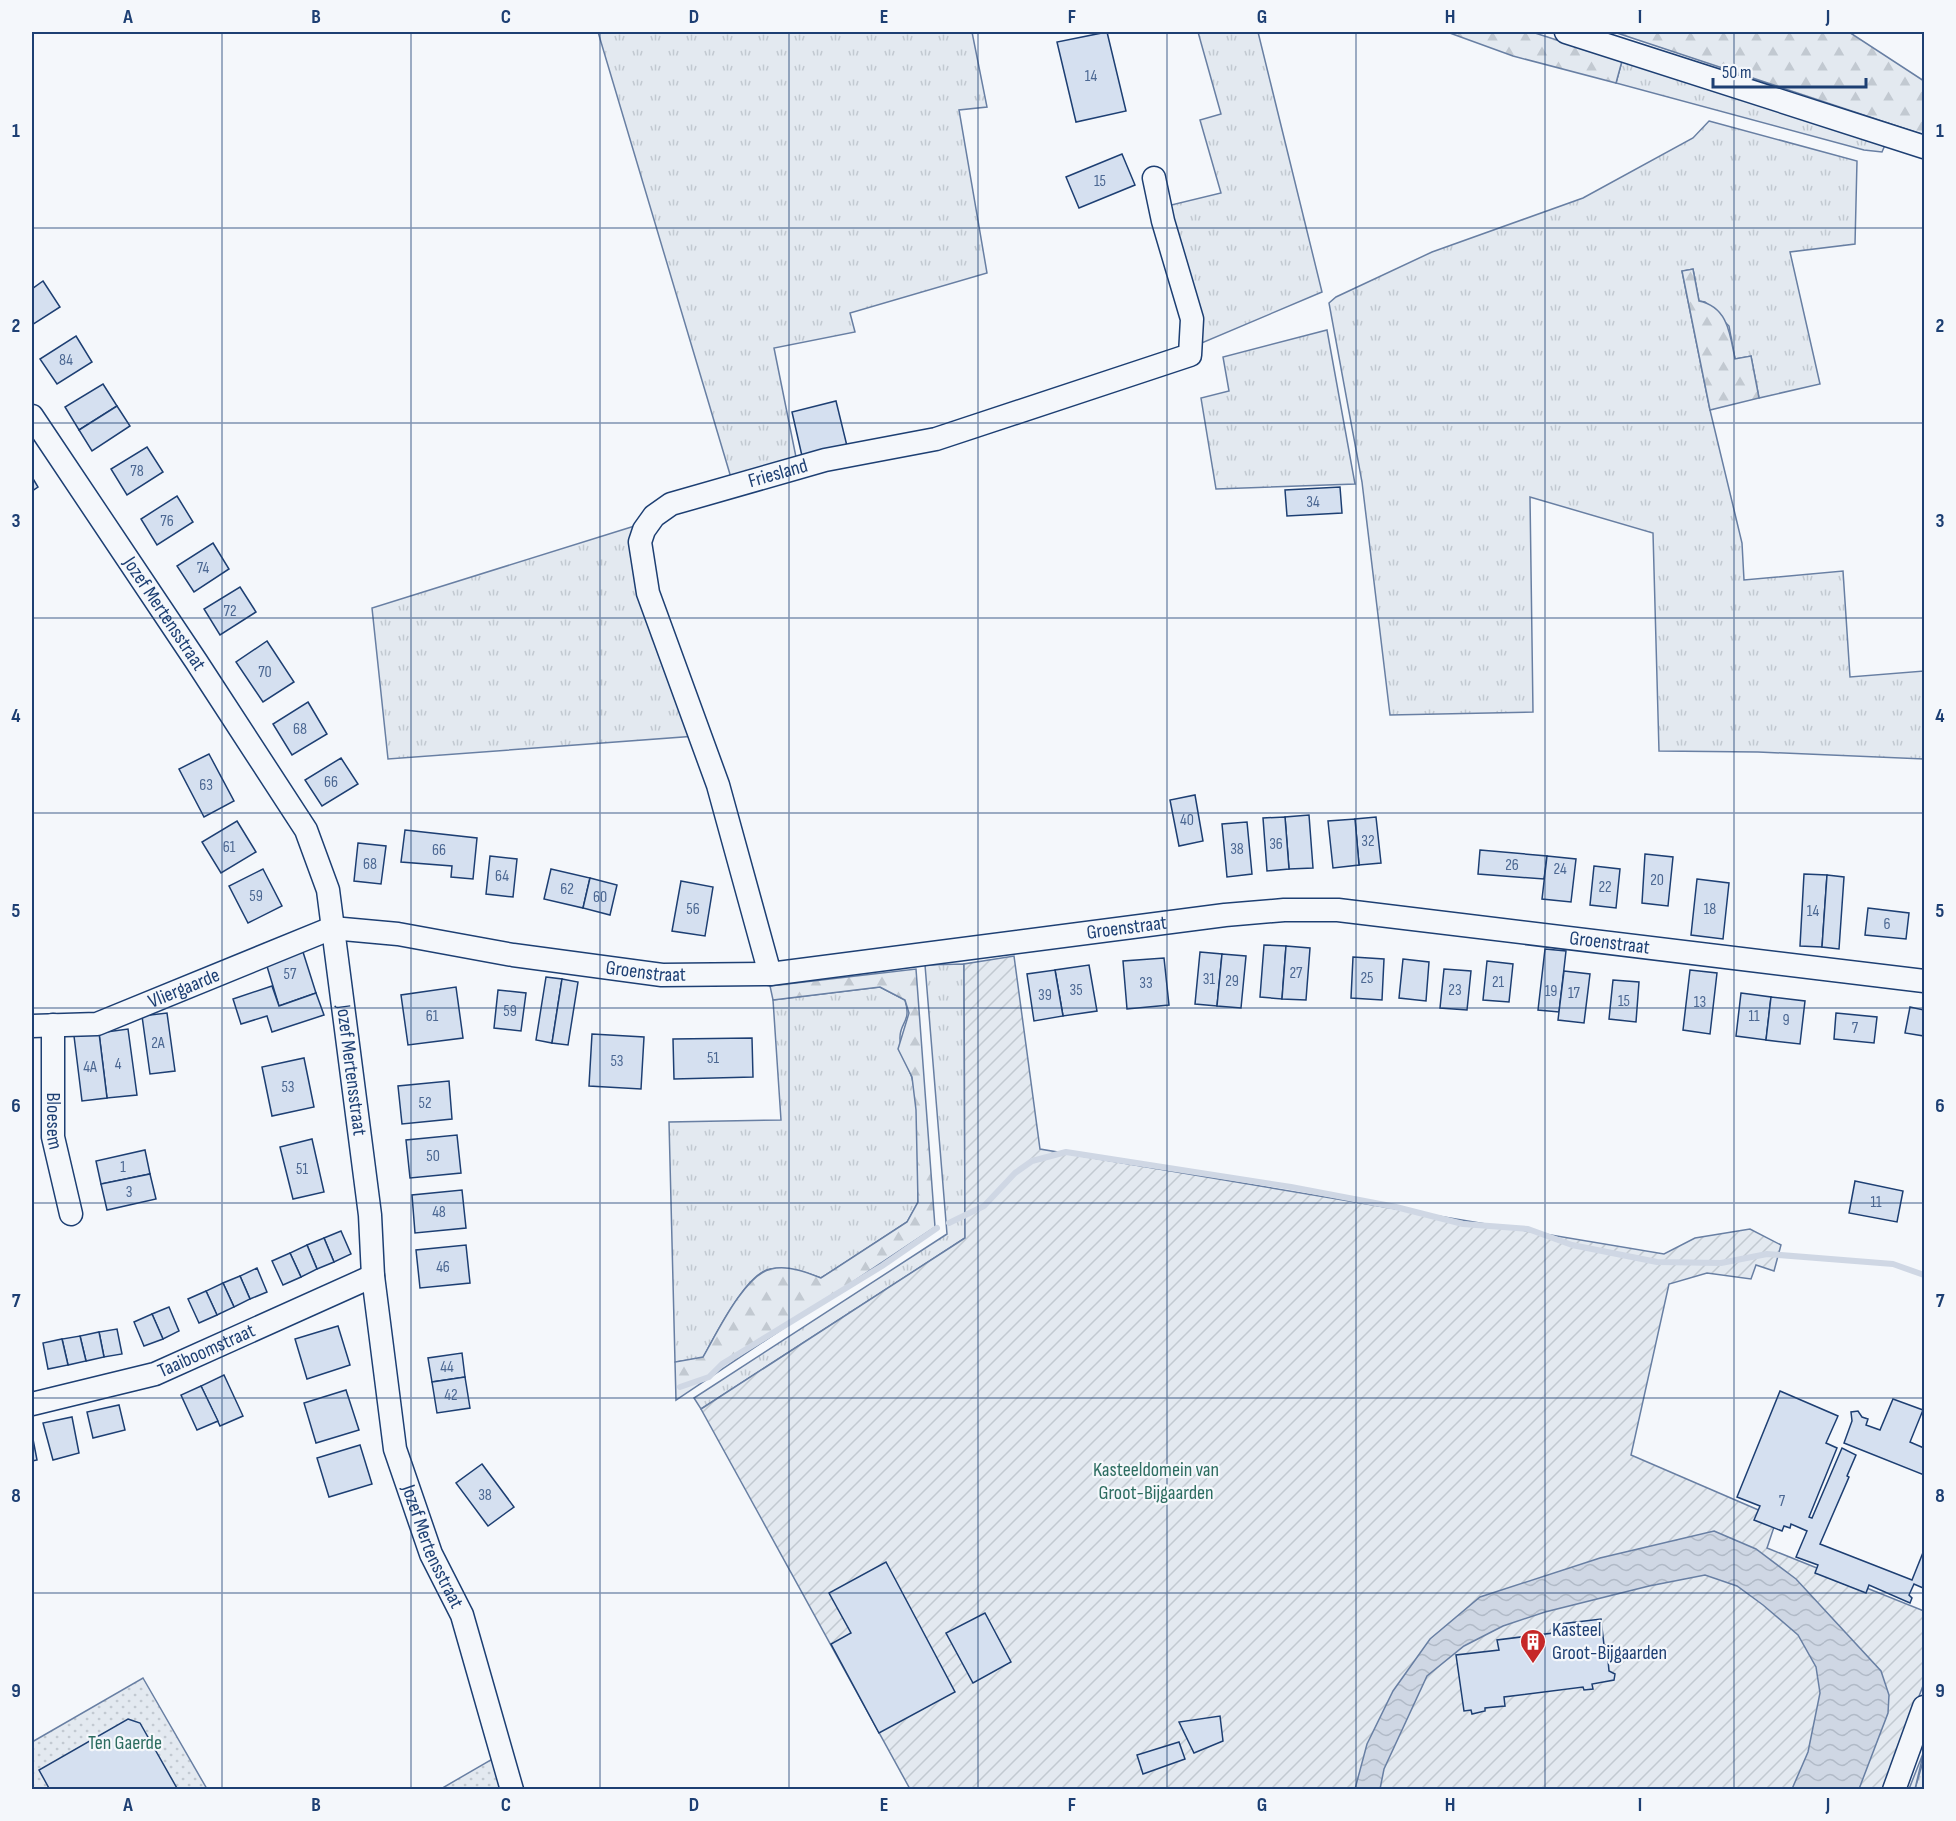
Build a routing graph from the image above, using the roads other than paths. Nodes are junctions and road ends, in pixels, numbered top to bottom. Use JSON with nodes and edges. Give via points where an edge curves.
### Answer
{"nodes":[{"id":1,"x":1566,"y":32,"type":"edge"},
{"id":2,"x":1924,"y":147,"type":"edge"},
{"id":3,"x":1154,"y":178,"type":"dead end"},
{"id":4,"x":32,"y":416,"type":"edge"},
{"id":5,"x":332,"y":928,"type":"junction"},
{"id":6,"x":770,"y":974,"type":"junction"},
{"id":7,"x":1924,"y":981,"type":"edge"},
{"id":8,"x":42,"y":1025,"type":"edge"},
{"id":9,"x":71,"y":1214,"type":"dead end"},
{"id":10,"x":373,"y":1276,"type":"junction"},
{"id":11,"x":32,"y":1404,"type":"edge"},
{"id":12,"x":1924,"y":1707,"type":"edge"},
{"id":13,"x":512,"y":1790,"type":"edge"},
{"id":14,"x":1894,"y":1790,"type":"edge"}],
"edges":[{"from":1,"to":2,"type":"street"},
{"from":3,"to":6,"type":"street","name":"Friesland","via":[[1192,320],[1190,355],[936,440],[825,460],[671,504],[654,516],[644,530],[640,542],[648,593],[718,785]]},
{"from":4,"to":5,"type":"street","name":"Jozef Mertensstraat","via":[[306,830],[328,890]]},
{"from":5,"to":6,"type":"street","name":"Groenstraat","via":[[398,934],[513,955],[662,975]]},
{"from":5,"to":8,"type":"street","name":"Vliergaarde","via":[[97,1024]]},
{"from":5,"to":10,"type":"street","name":"Jozef Mertensstraat","via":[[370,1215]]},
{"from":6,"to":7,"type":"street","name":"Groenstraat","via":[[1225,915],[1338,910]]},
{"from":8,"to":9,"type":"street","name":"Bloesem","via":[[53,1137]]},
{"from":10,"to":11,"type":"street","name":"Taaiboomstraat","via":[[155,1374]]},
{"from":10,"to":13,"type":"street","name":"Jozef Mertensstraat","via":[[395,1449],[431,1554],[462,1615]]},
{"from":12,"to":14,"type":"street"}]}
